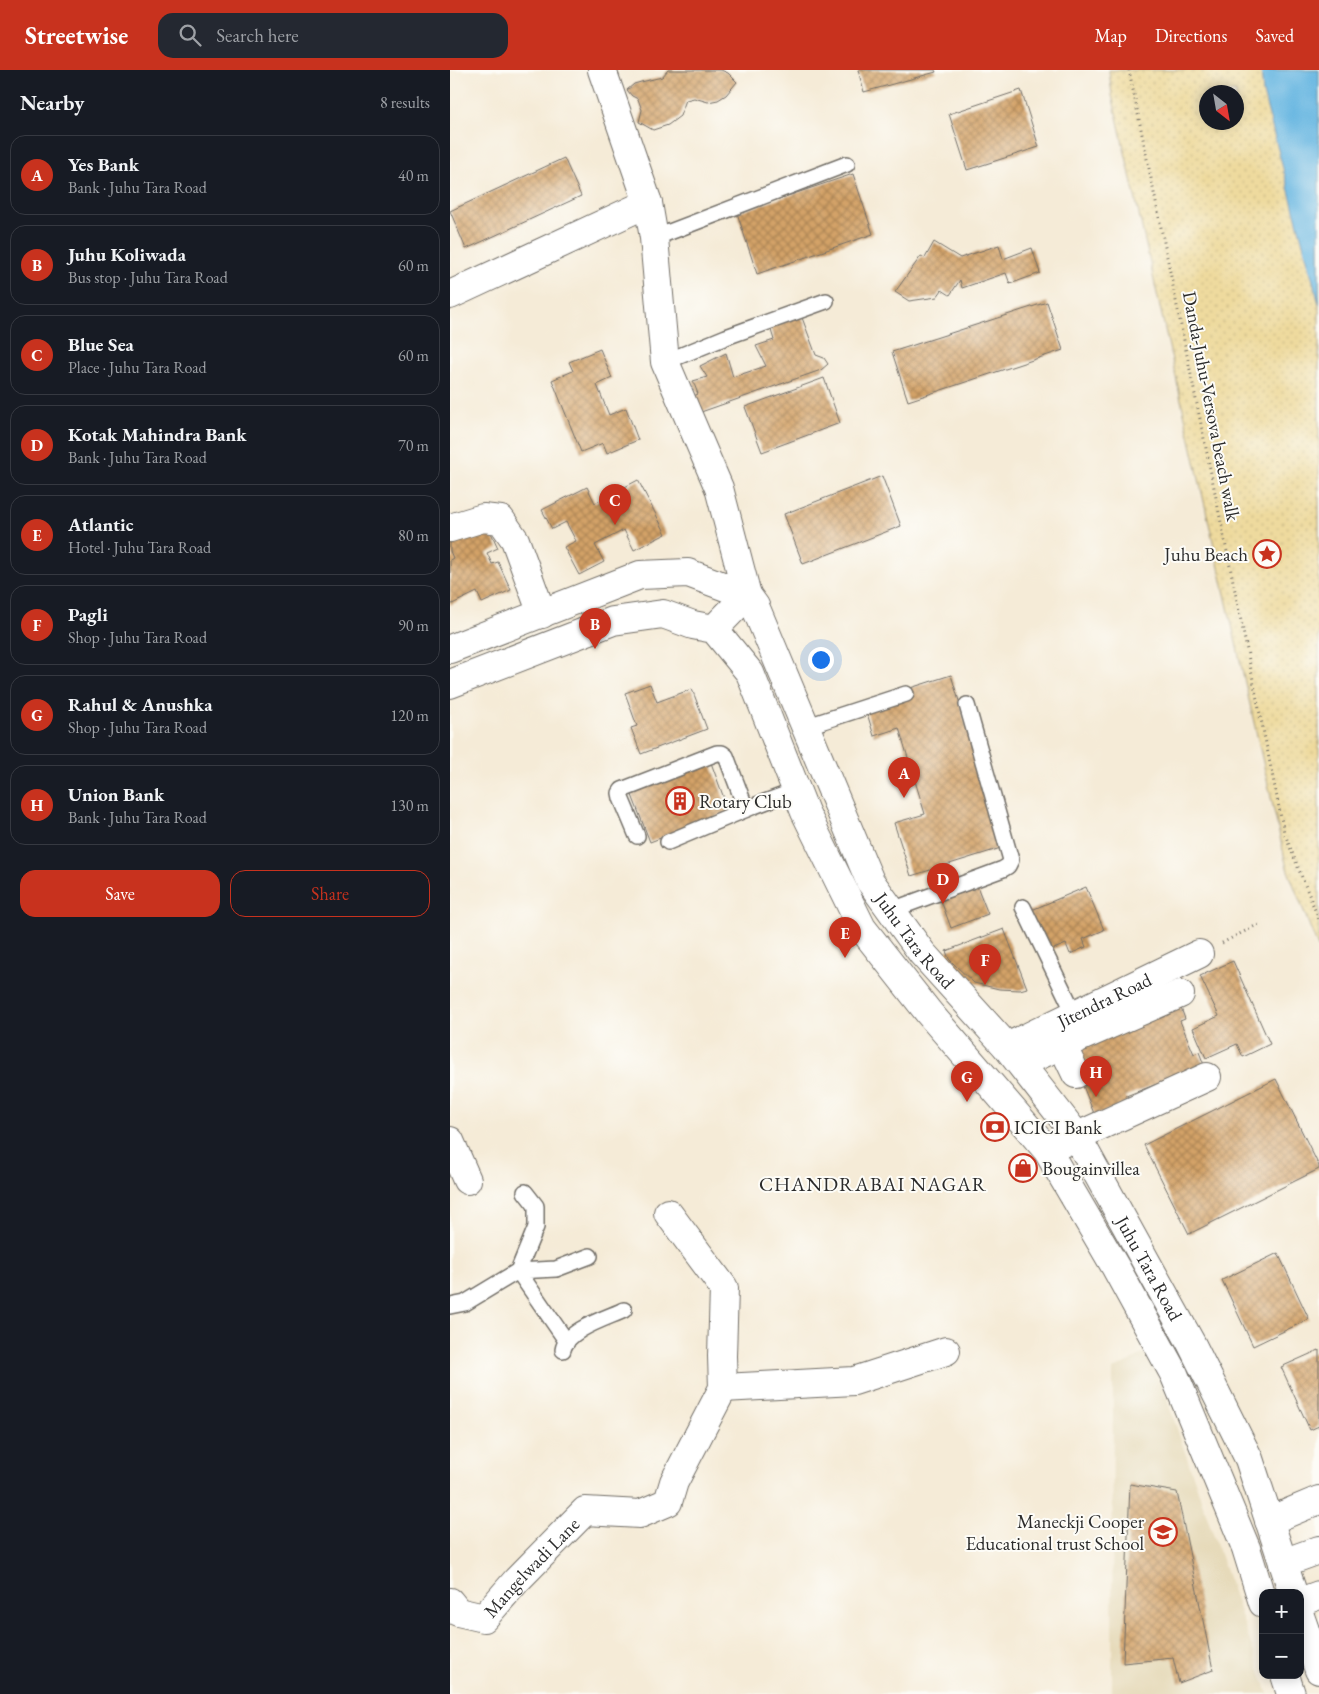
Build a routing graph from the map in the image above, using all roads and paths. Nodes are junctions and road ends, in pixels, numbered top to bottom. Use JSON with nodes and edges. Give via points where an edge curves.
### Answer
{"nodes":[{"id":1,"x":602,"y":70,"type":"edge"},
{"id":2,"x":1129,"y":70,"type":"edge"},
{"id":3,"x":847,"y":164,"type":"dead end"},
{"id":4,"x":648,"y":203,"type":"junction"},
{"id":5,"x":654,"y":238,"type":"junction"},
{"id":6,"x":450,"y":295,"type":"edge"},
{"id":7,"x":826,"y":301,"type":"dead end"},
{"id":8,"x":665,"y":362,"type":"junction"},
{"id":9,"x":450,"y":528,"type":"edge"},
{"id":10,"x":747,"y":595,"type":"junction"},
{"id":11,"x":542,"y":614,"type":"junction"},
{"id":12,"x":714,"y":630,"type":"junction"},
{"id":13,"x":450,"y":649,"type":"edge"},
{"id":14,"x":450,"y":684,"type":"edge"},
{"id":15,"x":906,"y":694,"type":"dead end"},
{"id":16,"x":967,"y":706,"type":"dead end"},
{"id":17,"x":805,"y":727,"type":"junction"},
{"id":18,"x":796,"y":790,"type":"junction"},
{"id":19,"x":746,"y":809,"type":"junction"},
{"id":20,"x":637,"y":836,"type":"dead end"},
{"id":21,"x":668,"y":842,"type":"dead end"},
{"id":22,"x":1023,"y":907,"type":"dead end"},
{"id":23,"x":892,"y":910,"type":"junction"},
{"id":24,"x":1319,"y":920,"type":"edge"},
{"id":25,"x":1259,"y":924,"type":"dead end"},
{"id":26,"x":1200,"y":954,"type":"joint"},
{"id":27,"x":1158,"y":974,"type":"junction"},
{"id":28,"x":1075,"y":1015,"type":"junction"},
{"id":29,"x":1062,"y":1045,"type":"junction"},
{"id":30,"x":1014,"y":1055,"type":"junction"},
{"id":31,"x":1076,"y":1074,"type":"dead end"},
{"id":32,"x":1207,"y":1077,"type":"dead end"},
{"id":33,"x":1076,"y":1136,"type":"junction"},
{"id":34,"x":450,"y":1141,"type":"edge"},
{"id":35,"x":1047,"y":1150,"type":"junction"},
{"id":36,"x":467,"y":1180,"type":"dead end"},
{"id":37,"x":525,"y":1192,"type":"dead end"},
{"id":38,"x":668,"y":1213,"type":"dead end"},
{"id":39,"x":590,"y":1256,"type":"dead end"},
{"id":40,"x":518,"y":1271,"type":"junction"},
{"id":41,"x":450,"y":1306,"type":"edge"},
{"id":42,"x":624,"y":1310,"type":"dead end"},
{"id":43,"x":946,"y":1351,"type":"dead end"},
{"id":44,"x":723,"y":1388,"type":"junction"},
{"id":45,"x":1242,"y":1446,"type":"junction"},
{"id":46,"x":1208,"y":1458,"type":"junction"},
{"id":47,"x":1319,"y":1500,"type":"edge"},
{"id":48,"x":1269,"y":1521,"type":"junction"},
{"id":49,"x":1319,"y":1550,"type":"edge"},
{"id":50,"x":1283,"y":1564,"type":"junction"},
{"id":51,"x":1292,"y":1589,"type":"edge"},
{"id":52,"x":1259,"y":1590,"type":"edge"},
{"id":53,"x":1319,"y":1595,"type":"edge"},
{"id":54,"x":1304,"y":1601,"type":"edge"},
{"id":55,"x":450,"y":1602,"type":"edge"},
{"id":56,"x":1304,"y":1627,"type":"edge"},
{"id":57,"x":1319,"y":1670,"type":"edge"},
{"id":58,"x":1286,"y":1679,"type":"edge"},
{"id":59,"x":1291,"y":1694,"type":"edge"}],
"edges":[{"from":1,"to":4,"type":"main road","name":"Juhu Tara Road"},
{"from":2,"to":24,"type":"path","name":"Danda-Juhu-Versova beach walk","via":[[1284,832]]},
{"from":3,"to":5,"type":"lane"},
{"from":4,"to":5,"type":"main road","name":"Juhu Tara Road"},
{"from":4,"to":6,"type":"main road"},
{"from":5,"to":8,"type":"main road","name":"Juhu Tara Road"},
{"from":7,"to":8,"type":"lane"},
{"from":8,"to":10,"type":"main road","name":"Juhu Tara Road","via":[[719,488]]},
{"from":9,"to":11,"type":"main road","via":[[483,518],[501,520],[515,540]]},
{"from":10,"to":11,"type":"main road","via":[[688,573],[640,575]]},
{"from":10,"to":12,"type":"main road"},
{"from":10,"to":17,"type":"main road","name":"Juhu Tara Road","via":[[755,606]]},
{"from":11,"to":13,"type":"main road"},
{"from":12,"to":14,"type":"main road","via":[[663,614],[613,621]]},
{"from":12,"to":18,"type":"main road","name":"Juhu Tara Road","via":[[750,673]]},
{"from":15,"to":17,"type":"lane"},
{"from":16,"to":23,"type":"lane","via":[[1011,860],[1003,869]]},
{"from":17,"to":23,"type":"main road","name":"Juhu Tara Road","via":[[870,881]]},
{"from":18,"to":19,"type":"lane"},
{"from":18,"to":35,"type":"main road","name":"Juhu Tara Road","via":[[862,928],[929,1013]]},
{"from":19,"to":20,"type":"lane","via":[[726,756],[717,753],[622,790],[621,798]]},
{"from":19,"to":21,"type":"lane"},
{"from":22,"to":28,"type":"lane"},
{"from":23,"to":30,"type":"main road","name":"Juhu Tara Road","via":[[922,953]]},
{"from":25,"to":26,"type":"path"},
{"from":26,"to":27,"type":"main road","name":"Jitendra Road"},
{"from":27,"to":28,"type":"main road","name":"Jitendra Road"},
{"from":27,"to":29,"type":"main road","via":[[1175,997]]},
{"from":28,"to":30,"type":"main road","name":"Jitendra Road"},
{"from":29,"to":30,"type":"main road"},
{"from":29,"to":31,"type":"main road"},
{"from":30,"to":33,"type":"main road","name":"Juhu Tara Road"},
{"from":32,"to":33,"type":"main road"},
{"from":33,"to":35,"type":"main road"},
{"from":33,"to":45,"type":"main road","name":"Juhu Tara Road","via":[[1191,1343]]},
{"from":34,"to":36,"type":"main road"},
{"from":35,"to":46,"type":"main road","name":"Juhu Tara Road","via":[[1174,1374]]},
{"from":37,"to":40,"type":"lane","via":[[536,1206],[536,1227]]},
{"from":38,"to":44,"type":"main road","via":[[724,1288]]},
{"from":39,"to":40,"type":"lane","via":[[556,1268]]},
{"from":40,"to":41,"type":"lane","via":[[465,1303]]},
{"from":40,"to":42,"type":"lane","via":[[565,1347],[574,1333]]},
{"from":43,"to":44,"type":"main road","via":[[854,1381]]},
{"from":44,"to":55,"type":"main road","name":"Mangelwadi Lane","via":[[674,1482],[668,1502],[640,1514],[585,1510],[484,1618],[458,1612]]},
{"from":45,"to":46,"type":"main road"},
{"from":45,"to":48,"type":"main road","name":"Juhu Tara Road"},
{"from":46,"to":52,"type":"main road","name":"Juhu Tara Road","via":[[1246,1548]]},
{"from":47,"to":48,"type":"main road"},
{"from":48,"to":50,"type":"main road","name":"Juhu Tara Road"},
{"from":49,"to":50,"type":"main road"},
{"from":50,"to":51,"type":"main road","name":"Juhu Tara Road"},
{"from":53,"to":54,"type":"main road"},
{"from":56,"to":57,"type":"main road"},
{"from":58,"to":59,"type":"main road"}]}
